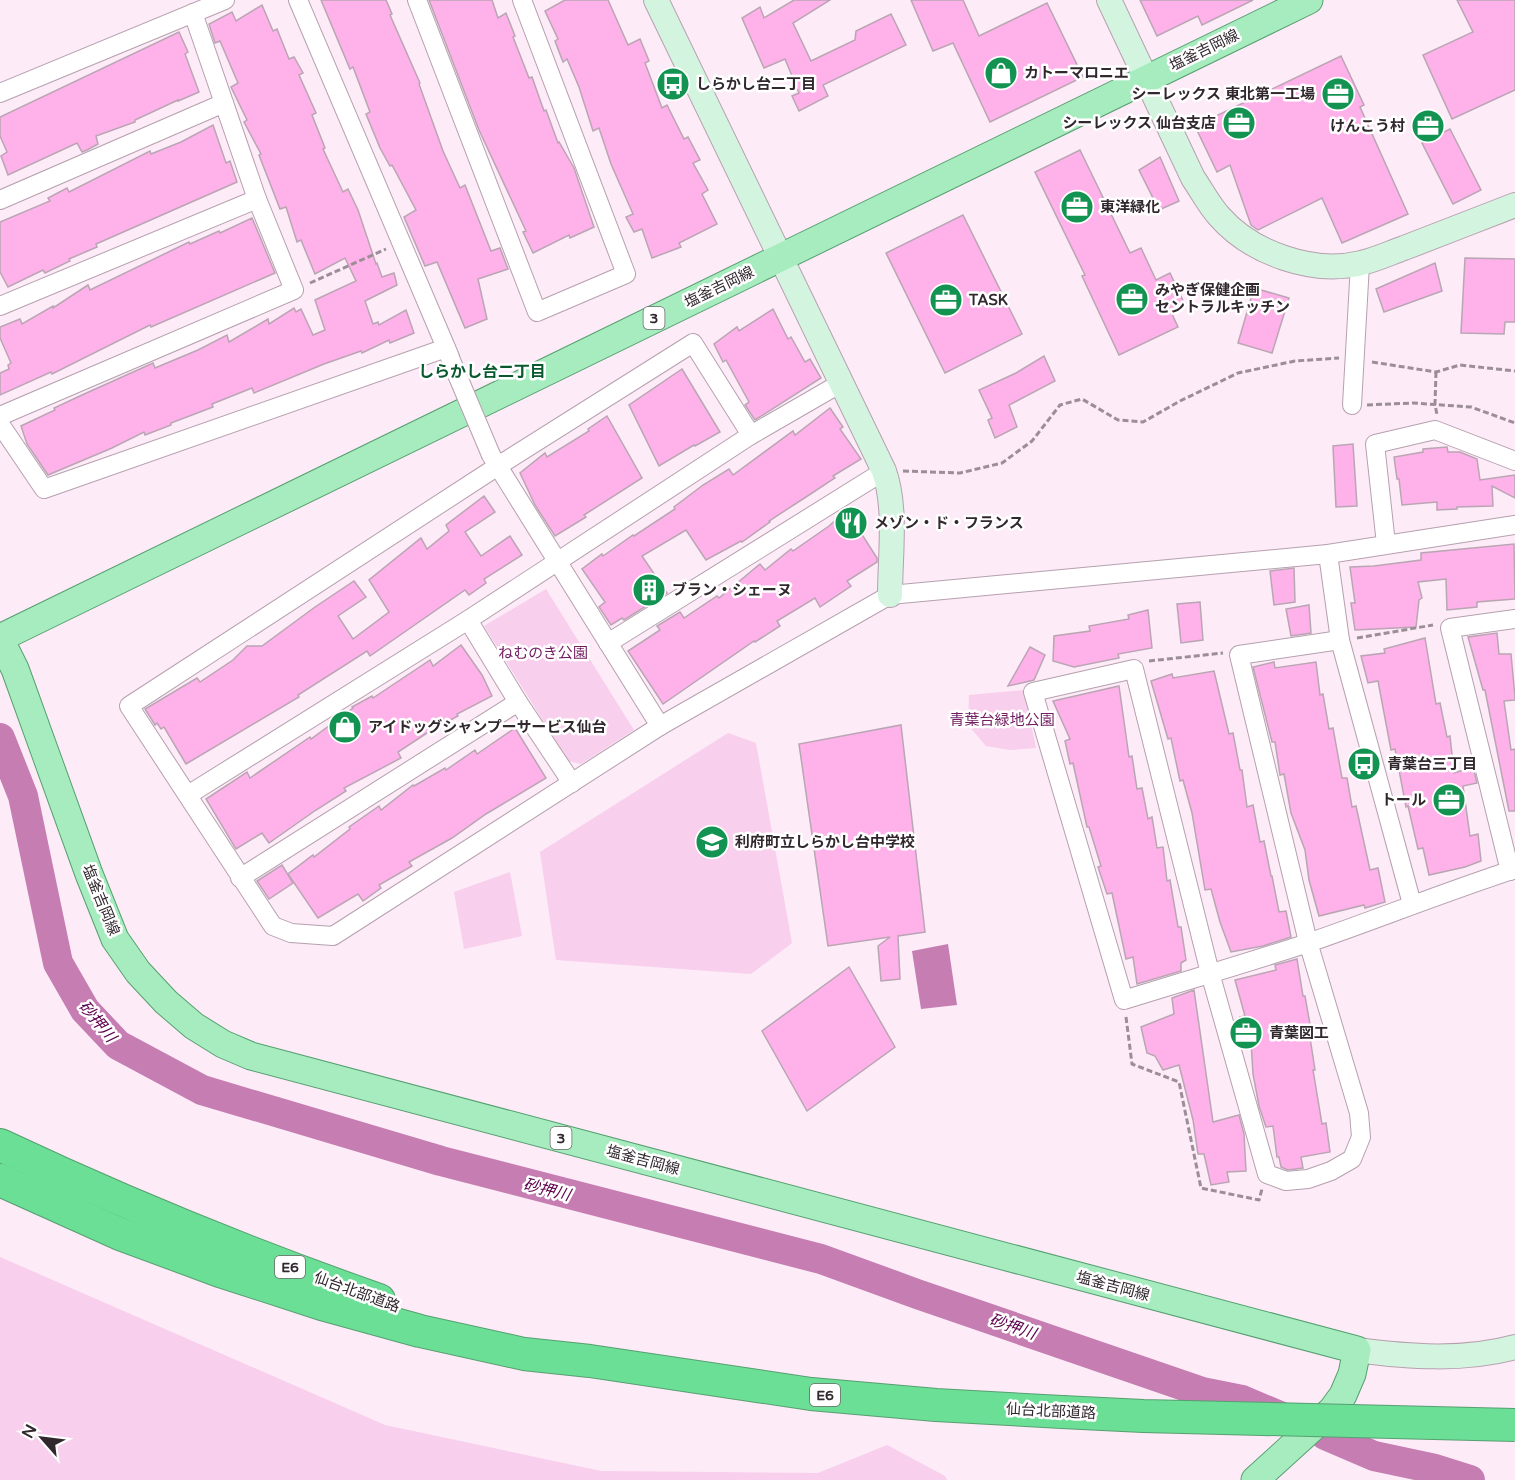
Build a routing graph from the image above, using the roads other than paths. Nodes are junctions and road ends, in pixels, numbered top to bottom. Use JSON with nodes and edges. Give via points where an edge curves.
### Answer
{"nodes":[{"id":1,"x":225,"y":0,"type":"edge"},
{"id":2,"x":298,"y":0,"type":"edge"},
{"id":3,"x":417,"y":0,"type":"edge"},
{"id":4,"x":522,"y":0,"type":"edge"},
{"id":5,"x":656,"y":0,"type":"edge"},
{"id":6,"x":1109,"y":0,"type":"edge"},
{"id":7,"x":1308,"y":0,"type":"edge"},
{"id":8,"x":193,"y":13,"type":"junction"},
{"id":9,"x":1147,"y":77,"type":"junction"},
{"id":10,"x":0,"y":93,"type":"edge"},
{"id":11,"x":224,"y":103,"type":"junction"},
{"id":12,"x":256,"y":199,"type":"junction"},
{"id":13,"x":0,"y":200,"type":"edge"},
{"id":14,"x":1515,"y":205,"type":"edge"},
{"id":15,"x":780,"y":257,"type":"junction"},
{"id":16,"x":1360,"y":264,"type":"junction"},
{"id":17,"x":0,"y":306,"type":"edge"},
{"id":18,"x":448,"y":353,"type":"junction"},
{"id":19,"x":840,"y":383,"type":"junction"},
{"id":20,"x":1352,"y":405,"type":"road end"},
{"id":21,"x":0,"y":416,"type":"edge"},
{"id":22,"x":0,"y":424,"type":"edge"},
{"id":23,"x":751,"y":435,"type":"junction"},
{"id":24,"x":494,"y":460,"type":"junction"},
{"id":25,"x":1515,"y":461,"type":"edge"},
{"id":26,"x":893,"y":471,"type":"junction"},
{"id":27,"x":1515,"y":525,"type":"edge"},
{"id":28,"x":1386,"y":544,"type":"junction"},
{"id":29,"x":1328,"y":554,"type":"junction"},
{"id":30,"x":557,"y":561,"type":"junction"},
{"id":31,"x":890,"y":595,"type":"junction"},
{"id":32,"x":1515,"y":619,"type":"edge"},
{"id":33,"x":468,"y":620,"type":"junction"},
{"id":34,"x":0,"y":639,"type":"edge"},
{"id":35,"x":1340,"y":640,"type":"junction"},
{"id":36,"x":608,"y":643,"type":"junction"},
{"id":37,"x":518,"y":702,"type":"junction"},
{"id":38,"x":660,"y":726,"type":"junction"},
{"id":39,"x":572,"y":783,"type":"junction"},
{"id":40,"x":188,"y":795,"type":"junction"},
{"id":41,"x":1513,"y":870,"type":"edge"},
{"id":42,"x":240,"y":878,"type":"junction"},
{"id":43,"x":1412,"y":903,"type":"junction"},
{"id":44,"x":1308,"y":942,"type":"junction"},
{"id":45,"x":1210,"y":973,"type":"junction"},
{"id":46,"x":0,"y":1145,"type":"edge"},
{"id":47,"x":0,"y":1180,"type":"edge"},
{"id":48,"x":1515,"y":1347,"type":"edge"},
{"id":49,"x":1357,"y":1350,"type":"junction"},
{"id":50,"x":590,"y":1361,"type":"junction"},
{"id":51,"x":1515,"y":1425,"type":"edge"},
{"id":52,"x":1255,"y":1480,"type":"edge"}],
"edges":[{"from":1,"to":8,"type":"street"},
{"from":2,"to":18,"type":"street"},
{"from":3,"to":4,"type":"street","via":[[537,312],[626,274]]},
{"from":5,"to":15,"type":"street"},
{"from":6,"to":9,"type":"street"},
{"from":7,"to":9,"type":"main road","name":"塩釜吉岡線","number":"3"},
{"from":8,"to":10,"type":"street"},
{"from":8,"to":11,"type":"street"},
{"from":9,"to":15,"type":"main road","name":"塩釜吉岡線","number":"3"},
{"from":9,"to":16,"type":"street","via":[[1193,178],[1216,212],[1235,231],[1279,258],[1313,265]]},
{"from":11,"to":12,"type":"street"},
{"from":11,"to":13,"type":"street"},
{"from":12,"to":17,"type":"street"},
{"from":12,"to":21,"type":"street","via":[[294,290]]},
{"from":14,"to":16,"type":"street"},
{"from":15,"to":19,"type":"street"},
{"from":15,"to":34,"type":"main road","name":"塩釜吉岡線","number":"3"},
{"from":16,"to":20,"type":"street"},
{"from":18,"to":22,"type":"street","via":[[44,489]]},
{"from":18,"to":24,"type":"street","bridge":true},
{"from":19,"to":23,"type":"street"},
{"from":19,"to":26,"type":"street"},
{"from":23,"to":24,"type":"street","via":[[693,343]]},
{"from":23,"to":30,"type":"street"},
{"from":24,"to":30,"type":"street"},
{"from":24,"to":40,"type":"street","via":[[129,706]]},
{"from":25,"to":28,"type":"street","via":[[1435,430],[1375,444]]},
{"from":26,"to":31,"type":"street","via":[[889,485]]},
{"from":26,"to":36,"type":"street"},
{"from":27,"to":28,"type":"street"},
{"from":28,"to":29,"type":"street"},
{"from":29,"to":31,"type":"street"},
{"from":29,"to":35,"type":"street"},
{"from":30,"to":33,"type":"street"},
{"from":30,"to":36,"type":"street"},
{"from":31,"to":38,"type":"street"},
{"from":32,"to":41,"type":"street","via":[[1450,628]]},
{"from":33,"to":37,"type":"street"},
{"from":33,"to":40,"type":"street"},
{"from":34,"to":49,"type":"main road","name":"塩釜吉岡線","number":"3","via":[[15,669],[115,939],[166,1002],[223,1044],[251,1056]]},
{"from":35,"to":43,"type":"street"},
{"from":35,"to":44,"type":"street","via":[[1239,655]]},
{"from":36,"to":38,"type":"street"},
{"from":37,"to":39,"type":"street"},
{"from":37,"to":42,"type":"street"},
{"from":38,"to":39,"type":"street"},
{"from":39,"to":42,"type":"street","via":[[333,936],[291,933],[273,926]]},
{"from":40,"to":42,"type":"street"},
{"from":41,"to":43,"type":"street"},
{"from":43,"to":44,"type":"street"},
{"from":44,"to":45,"type":"street"},
{"from":44,"to":45,"type":"street","via":[[1359,1113],[1361,1137],[1352,1159],[1308,1179],[1286,1181],[1267,1174]]},
{"from":45,"to":45,"type":"street","via":[[1134,669],[1033,692],[1124,1000]]},
{"from":46,"to":50,"type":"highway","name":"仙台北部道路","number":"E6","via":[[135,1206],[328,1282],[424,1315]]},
{"from":47,"to":50,"type":"highway","name":"仙台北部道路","number":"E6","via":[[120,1234],[322,1304],[524,1354]]},
{"from":48,"to":49,"type":"street","via":[[1466,1356],[1393,1355]]},
{"from":49,"to":52,"type":"main road","via":[[1352,1374],[1332,1410]]},
{"from":50,"to":51,"type":"highway","name":"仙台北部道路","number":"E6","bridge":true,"via":[[811,1394],[936,1405],[1143,1416]]}]}
